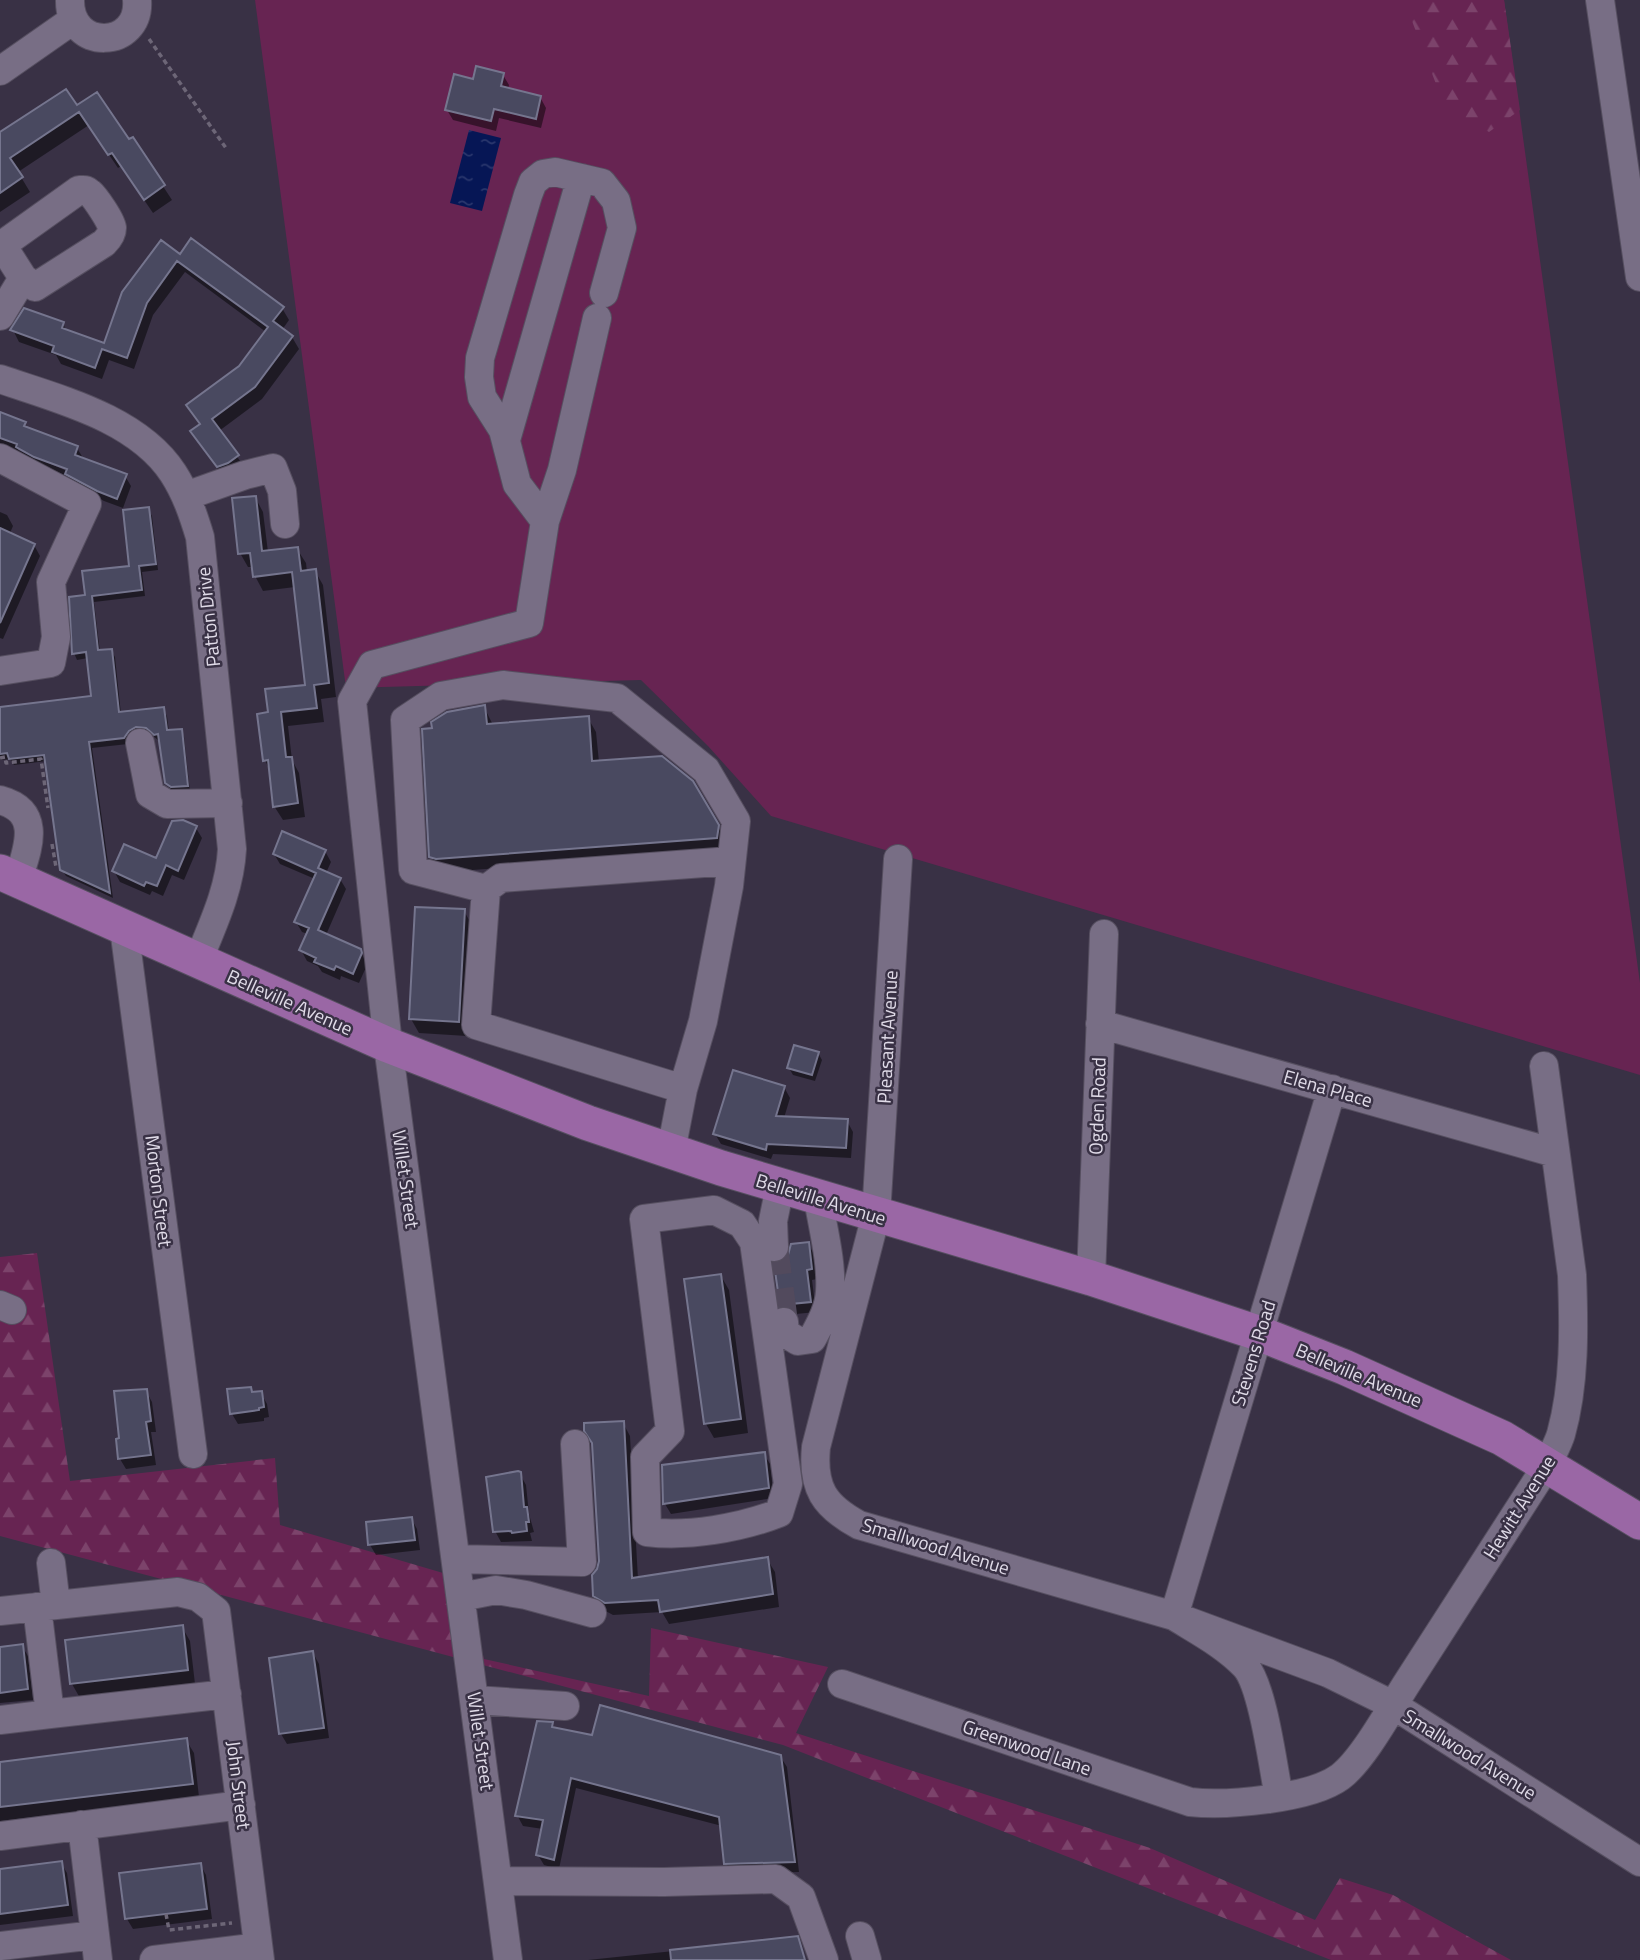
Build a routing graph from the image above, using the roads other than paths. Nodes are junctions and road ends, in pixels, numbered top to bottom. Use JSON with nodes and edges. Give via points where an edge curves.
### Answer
{"nodes":[{"id":1,"x":137,"y":0,"type":"edge"},
{"id":2,"x":1600,"y":0,"type":"edge"},
{"id":3,"x":72,"y":10,"type":"edge"},
{"id":4,"x":0,"y":71,"type":"edge"},
{"id":5,"x":581,"y":178,"type":"junction"},
{"id":6,"x":23,"y":278,"type":"dead end"},
{"id":7,"x":1640,"y":278,"type":"edge"},
{"id":8,"x":0,"y":316,"type":"edge"},
{"id":9,"x":0,"y":379,"type":"edge"},
{"id":10,"x":506,"y":440,"type":"junction"},
{"id":11,"x":0,"y":458,"type":"edge"},
{"id":12,"x":186,"y":496,"type":"junction"},
{"id":13,"x":545,"y":521,"type":"junction"},
{"id":14,"x":285,"y":524,"type":"dead end"},
{"id":15,"x":0,"y":671,"type":"edge"},
{"id":16,"x":140,"y":743,"type":"dead end"},
{"id":17,"x":0,"y":800,"type":"edge"},
{"id":18,"x":228,"y":803,"type":"junction"},
{"id":19,"x":898,"y":859,"type":"dead end"},
{"id":20,"x":731,"y":861,"type":"junction"},
{"id":21,"x":9,"y":876,"type":"edge"},
{"id":22,"x":486,"y":889,"type":"junction"},
{"id":23,"x":124,"y":928,"type":"junction"},
{"id":24,"x":1104,"y":934,"type":"dead end"},
{"id":25,"x":198,"y":961,"type":"junction"},
{"id":26,"x":1100,"y":1024,"type":"junction"},
{"id":27,"x":388,"y":1045,"type":"junction"},
{"id":28,"x":1544,"y":1066,"type":"dead end"},
{"id":29,"x":683,"y":1089,"type":"junction"},
{"id":30,"x":1332,"y":1089,"type":"junction"},
{"id":31,"x":671,"y":1151,"type":"junction"},
{"id":32,"x":1555,"y":1153,"type":"junction"},
{"id":33,"x":721,"y":1168,"type":"junction"},
{"id":34,"x":780,"y":1187,"type":"junction"},
{"id":35,"x":818,"y":1198,"type":"junction"},
{"id":36,"x":714,"y":1210,"type":"junction"},
{"id":37,"x":876,"y":1216,"type":"junction"},
{"id":38,"x":774,"y":1247,"type":"tunnel mouth"},
{"id":39,"x":1091,"y":1278,"type":"junction"},
{"id":40,"x":784,"y":1322,"type":"tunnel mouth"},
{"id":41,"x":1258,"y":1333,"type":"junction"},
{"id":42,"x":575,"y":1444,"type":"dead end"},
{"id":43,"x":193,"y":1454,"type":"dead end"},
{"id":44,"x":1548,"y":1464,"type":"junction"},
{"id":45,"x":1640,"y":1522,"type":"edge"},
{"id":46,"x":456,"y":1559,"type":"junction"},
{"id":47,"x":51,"y":1563,"type":"dead end"},
{"id":48,"x":461,"y":1597,"type":"junction"},
{"id":49,"x":1,"y":1604,"type":"edge"},
{"id":50,"x":46,"y":1606,"type":"junction"},
{"id":51,"x":592,"y":1613,"type":"dead end"},
{"id":52,"x":1174,"y":1616,"type":"junction"},
{"id":53,"x":842,"y":1684,"type":"dead end"},
{"id":54,"x":227,"y":1694,"type":"junction"},
{"id":55,"x":475,"y":1700,"type":"junction"},
{"id":56,"x":1393,"y":1705,"type":"junction"},
{"id":57,"x":565,"y":1706,"type":"dead end"},
{"id":58,"x":50,"y":1714,"type":"junction"},
{"id":59,"x":0,"y":1720,"type":"edge"},
{"id":60,"x":1279,"y":1797,"type":"junction"},
{"id":61,"x":242,"y":1805,"type":"junction"},
{"id":62,"x":1214,"y":1805,"type":"joint"},
{"id":63,"x":82,"y":1825,"type":"junction"},
{"id":64,"x":0,"y":1836,"type":"edge"},
{"id":65,"x":1640,"y":1862,"type":"edge"},
{"id":66,"x":499,"y":1881,"type":"junction"},
{"id":67,"x":0,"y":1946,"type":"edge"},
{"id":68,"x":96,"y":1947,"type":"edge"},
{"id":69,"x":259,"y":1953,"type":"edge"},
{"id":70,"x":154,"y":1960,"type":"edge"},
{"id":71,"x":509,"y":1960,"type":"edge"},
{"id":72,"x":824,"y":1960,"type":"edge"}],
"edges":[{"from":1,"to":3,"type":"street","via":[[130,27],[114,37],[86,34]]},
{"from":2,"to":7,"type":"street"},
{"from":3,"to":4,"type":"street"},
{"from":5,"to":10,"type":"street"},
{"from":5,"to":10,"type":"street","via":[[555,172],[542,174],[533,182],[480,358],[482,397]]},
{"from":5,"to":13,"type":"street","via":[[602,183],[617,201],[620,237]]},
{"from":6,"to":8,"type":"street"},
{"from":9,"to":12,"type":"street","name":"Patton Drive","via":[[97,412],[128,431],[172,470]]},
{"from":10,"to":13,"type":"street","via":[[517,484]]},
{"from":11,"to":15,"type":"street","via":[[86,504],[51,582],[56,637],[51,663]]},
{"from":12,"to":14,"type":"street","via":[[273,468],[282,491]]},
{"from":12,"to":18,"type":"street","name":"Patton Drive","via":[[200,537]]},
{"from":13,"to":27,"type":"street","name":"Willet Street","via":[[529,624],[372,665],[352,701]]},
{"from":16,"to":18,"type":"street","via":[[150,794],[167,804]]},
{"from":17,"to":21,"type":"street","via":[[22,812],[31,837]]},
{"from":18,"to":25,"type":"street","name":"Patton Drive","via":[[230,879]]},
{"from":19,"to":37,"type":"street","name":"Pleasant Avenue"},
{"from":20,"to":22,"type":"street","via":[[501,877]]},
{"from":20,"to":22,"type":"street","via":[[736,821],[706,770],[617,698],[503,685],[441,696],[405,720],[413,870]]},
{"from":20,"to":29,"type":"street","via":[[703,1021]]},
{"from":21,"to":23,"type":"main road","name":"Belleville Avenue"},
{"from":22,"to":29,"type":"street","via":[[476,1025]]},
{"from":23,"to":25,"type":"main road","name":"Belleville Avenue"},
{"from":23,"to":43,"type":"street","name":"Morton Street"},
{"from":24,"to":26,"type":"street","name":"Ogden Road"},
{"from":25,"to":27,"type":"main road","name":"Belleville Avenue"},
{"from":26,"to":30,"type":"street","name":"Elena Place"},
{"from":26,"to":39,"type":"street","name":"Ogden Road"},
{"from":27,"to":31,"type":"main road","name":"Belleville Avenue","via":[[587,1124]]},
{"from":27,"to":46,"type":"street","name":"Willet Street"},
{"from":28,"to":32,"type":"street","name":"Hewitt Avenue"},
{"from":29,"to":31,"type":"street"},
{"from":30,"to":32,"type":"street","name":"Elena Place"},
{"from":30,"to":41,"type":"street","name":"Stevens Road"},
{"from":31,"to":33,"type":"main road","name":"Belleville Avenue"},
{"from":32,"to":44,"type":"street","name":"Hewitt Avenue","via":[[1573,1310],[1566,1412]]},
{"from":33,"to":34,"type":"main road","name":"Belleville Avenue"},
{"from":33,"to":36,"type":"street"},
{"from":34,"to":35,"type":"main road","name":"Belleville Avenue"},
{"from":34,"to":38,"type":"street","via":[[773,1221]]},
{"from":35,"to":37,"type":"main road","name":"Belleville Avenue"},
{"from":35,"to":40,"type":"street","via":[[829,1264],[827,1311],[812,1339],[799,1341],[785,1333]]},
{"from":36,"to":36,"type":"street","via":[[644,1219],[670,1431],[645,1457],[647,1532],[750,1524],[779,1514],[788,1484],[754,1242],[742,1224]]},
{"from":37,"to":39,"type":"main road","name":"Belleville Avenue"},
{"from":37,"to":52,"type":"street","name":"Smallwood Avenue","via":[[816,1447],[817,1485],[827,1500],[859,1525]]},
{"from":39,"to":41,"type":"main road","name":"Belleville Avenue"},
{"from":41,"to":44,"type":"main road","name":"Belleville Avenue","via":[[1412,1397]]},
{"from":41,"to":52,"type":"street","name":"Stevens Road"},
{"from":42,"to":46,"type":"street","via":[[582,1562]]},
{"from":44,"to":45,"type":"main road","name":"Belleville Avenue"},
{"from":44,"to":56,"type":"street","name":"Hewitt Avenue"},
{"from":46,"to":48,"type":"street","name":"Willet Street"},
{"from":47,"to":50,"type":"street"},
{"from":48,"to":51,"type":"street","via":[[496,1590]]},
{"from":48,"to":55,"type":"street","name":"Willet Street"},
{"from":49,"to":50,"type":"street"},
{"from":50,"to":54,"type":"street","name":"John Street","via":[[178,1592],[198,1597],[216,1611]]},
{"from":50,"to":58,"type":"street"},
{"from":52,"to":56,"type":"street","name":"Smallwood Avenue","via":[[1328,1673]]},
{"from":52,"to":60,"type":"street","name":"Smallwood Avenue","via":[[1247,1668],[1263,1710]]},
{"from":53,"to":62,"type":"street","name":"Greenwood Lane","via":[[1190,1802]]},
{"from":54,"to":58,"type":"street"},
{"from":54,"to":61,"type":"street","name":"John Street"},
{"from":55,"to":57,"type":"street"},
{"from":55,"to":66,"type":"street","name":"Willet Street"},
{"from":56,"to":60,"type":"street","name":"Hewitt Avenue","via":[[1346,1772],[1322,1786]]},
{"from":56,"to":65,"type":"street","name":"Smallwood Avenue"},
{"from":58,"to":59,"type":"street"},
{"from":60,"to":62,"type":"street","name":"Hewitt Avenue"},
{"from":61,"to":63,"type":"street"},
{"from":61,"to":69,"type":"street","name":"John Street"},
{"from":63,"to":64,"type":"street"},
{"from":63,"to":68,"type":"street"},
{"from":66,"to":71,"type":"street","name":"Willet Street"},
{"from":66,"to":72,"type":"street","via":[[776,1879],[801,1897]]},
{"from":67,"to":68,"type":"street"},
{"from":69,"to":70,"type":"street"}]}
